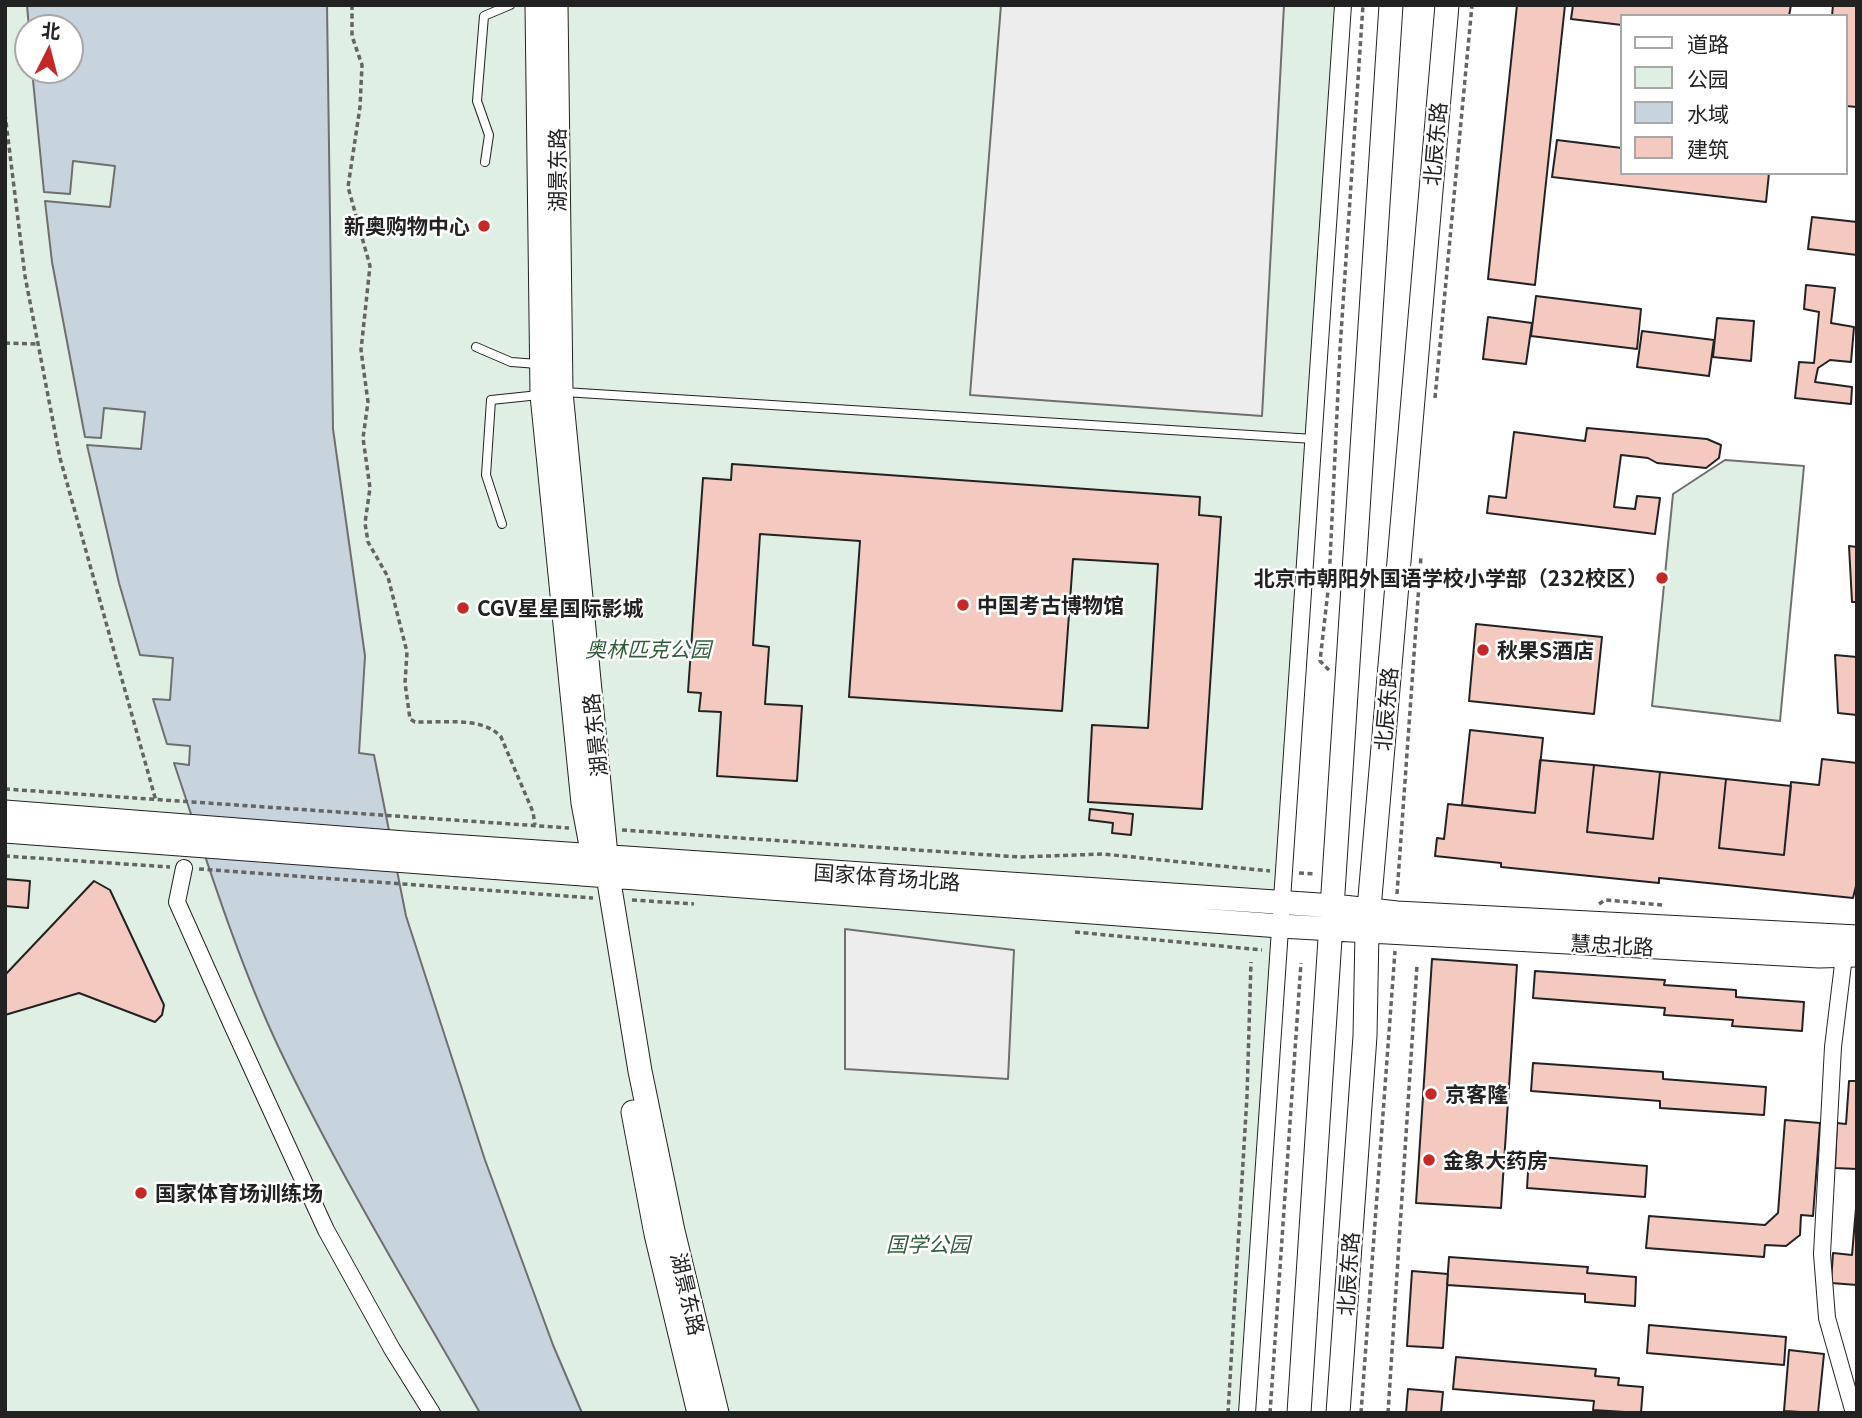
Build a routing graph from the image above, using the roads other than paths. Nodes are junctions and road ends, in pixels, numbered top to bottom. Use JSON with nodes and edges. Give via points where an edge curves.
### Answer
{"nodes":[{"id":1,"x":510,"y":5,"type":"edge"},
{"id":2,"x":537,"y":5,"type":"edge"},
{"id":3,"x":556,"y":5,"type":"edge"},
{"id":4,"x":1343,"y":5,"type":"edge"},
{"id":5,"x":1391,"y":5,"type":"edge"},
{"id":6,"x":1447,"y":5,"type":"edge"},
{"id":7,"x":485,"y":162,"type":"dead end"},
{"id":8,"x":476,"y":347,"type":"dead end"},
{"id":9,"x":541,"y":364,"type":"junction"},
{"id":10,"x":552,"y":393,"type":"junction"},
{"id":11,"x":1314,"y":439,"type":"junction"},
{"id":12,"x":502,"y":524,"type":"dead end"},
{"id":13,"x":5,"y":812,"type":"edge"},
{"id":14,"x":5,"y":831,"type":"edge"},
{"id":15,"x":177,"y":831,"type":"junction"},
{"id":16,"x":601,"y":866,"type":"junction"},
{"id":17,"x":189,"y":869,"type":"road end"},
{"id":18,"x":1281,"y":915,"type":"junction"},
{"id":19,"x":1333,"y":916,"type":"junction"},
{"id":20,"x":1368,"y":921,"type":"junction"},
{"id":21,"x":1396,"y":923,"type":"junction"},
{"id":22,"x":1857,"y":937,"type":"edge"},
{"id":23,"x":1850,"y":956,"type":"edge"},
{"id":24,"x":432,"y":1413,"type":"edge"},
{"id":25,"x":699,"y":1413,"type":"edge"},
{"id":26,"x":716,"y":1413,"type":"edge"},
{"id":27,"x":1247,"y":1413,"type":"edge"},
{"id":28,"x":1299,"y":1413,"type":"edge"},
{"id":29,"x":1338,"y":1413,"type":"edge"},
{"id":30,"x":1854,"y":1413,"type":"edge"}],
"edges":[{"from":1,"to":7,"type":"lane","via":[[484,16],[477,101],[489,135]]},
{"from":2,"to":9,"type":"street","name":"湖景东路"},
{"from":3,"to":10,"type":"street","name":"湖景东路"},
{"from":4,"to":11,"type":"street"},
{"from":5,"to":19,"type":"street","name":"北辰东路"},
{"from":6,"to":20,"type":"street","name":"北辰东路"},
{"from":8,"to":9,"type":"lane","via":[[511,362]]},
{"from":9,"to":10,"type":"street","name":"湖景东路"},
{"from":10,"to":11,"type":"lane"},
{"from":10,"to":12,"type":"lane","via":[[491,400],[486,475]]},
{"from":10,"to":16,"type":"street","name":"湖景东路"},
{"from":11,"to":18,"type":"street"},
{"from":13,"to":15,"type":"street","via":[[108,819]]},
{"from":14,"to":15,"type":"street","via":[[125,839]]},
{"from":15,"to":16,"type":"street","name":"国家体育场北路"},
{"from":16,"to":18,"type":"street","name":"国家体育场北路"},
{"from":16,"to":25,"type":"street","name":"湖景东路","via":[[625,1072],[656,1234]]},
{"from":16,"to":26,"type":"street","name":"湖景东路","via":[[673,1231]]},
{"from":17,"to":24,"type":"street","via":[[177,902],[237,1037],[326,1230]]},
{"from":18,"to":19,"type":"street","name":"国家体育场北路"},
{"from":18,"to":27,"type":"street"},
{"from":19,"to":20,"type":"street","name":"国家体育场北路"},
{"from":19,"to":28,"type":"street","name":"北辰东路"},
{"from":20,"to":21,"type":"street","name":"慧忠北路"},
{"from":20,"to":29,"type":"street","name":"北辰东路","via":[[1365,1036]]},
{"from":21,"to":22,"type":"street","name":"慧忠北路"},
{"from":21,"to":23,"type":"street","name":"慧忠北路"},
{"from":23,"to":30,"type":"street","via":[[1833,1047],[1822,1254],[1828,1318]]}]}
